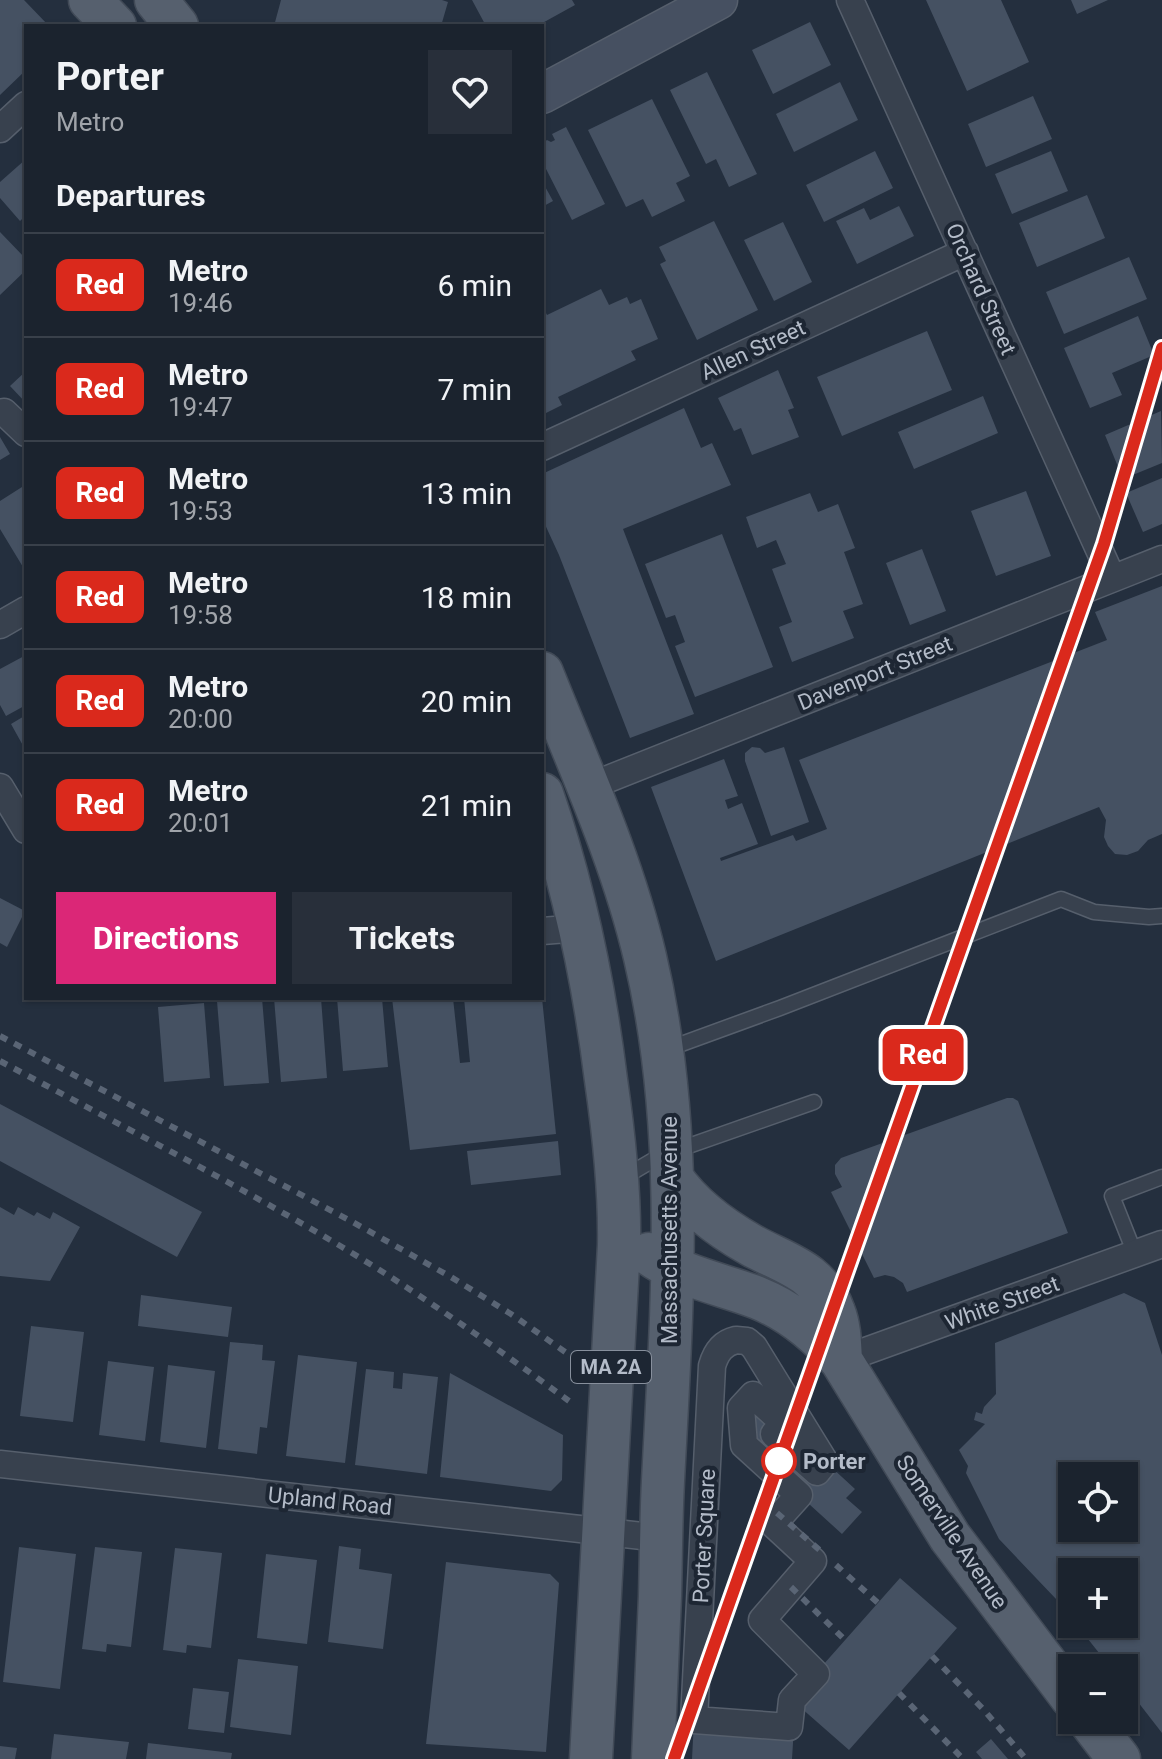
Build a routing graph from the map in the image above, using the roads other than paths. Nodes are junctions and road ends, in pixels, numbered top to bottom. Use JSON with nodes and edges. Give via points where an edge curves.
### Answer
{"nodes":[{"id":1,"x":156,"y":0,"type":"edge"},
{"id":2,"x":718,"y":0,"type":"edge"},
{"id":3,"x":850,"y":0,"type":"edge"},
{"id":4,"x":175,"y":24,"type":"edge"},
{"id":5,"x":544,"y":93,"type":"edge"},
{"id":6,"x":24,"y":107,"type":"edge"},
{"id":7,"x":0,"y":129,"type":"edge"},
{"id":8,"x":965,"y":252,"type":"junction"},
{"id":9,"x":4,"y":412,"type":"dead end"},
{"id":10,"x":24,"y":431,"type":"edge"},
{"id":11,"x":544,"y":446,"type":"edge"},
{"id":12,"x":1162,"y":559,"type":"edge"},
{"id":13,"x":1112,"y":578,"type":"junction"},
{"id":14,"x":24,"y":611,"type":"edge"},
{"id":15,"x":0,"y":625,"type":"edge"},
{"id":16,"x":544,"y":678,"type":"edge"},
{"id":17,"x":0,"y":787,"type":"edge"},
{"id":18,"x":588,"y":787,"type":"junction"},
{"id":19,"x":544,"y":800,"type":"edge"},
{"id":20,"x":24,"y":827,"type":"edge"},
{"id":21,"x":1162,"y":916,"type":"edge"},
{"id":22,"x":561,"y":929,"type":"edge"},
{"id":23,"x":662,"y":1051,"type":"junction"},
{"id":24,"x":814,"y":1102,"type":"dead end"},
{"id":25,"x":672,"y":1165,"type":"junction"},
{"id":26,"x":1162,"y":1177,"type":"edge"},
{"id":27,"x":618,"y":1192,"type":"junction"},
{"id":28,"x":1148,"y":1249,"type":"edge"},
{"id":29,"x":673,"y":1268,"type":"junction"},
{"id":30,"x":841,"y":1360,"type":"junction"},
{"id":31,"x":825,"y":1462,"type":"joint"},
{"id":32,"x":0,"y":1464,"type":"edge"},
{"id":33,"x":603,"y":1532,"type":"junction"},
{"id":34,"x":660,"y":1538,"type":"junction"},
{"id":35,"x":1058,"y":1680,"type":"edge"},
{"id":36,"x":1100,"y":1734,"type":"edge"},
{"id":37,"x":591,"y":1759,"type":"edge"},
{"id":38,"x":653,"y":1759,"type":"edge"},
{"id":39,"x":1119,"y":1759,"type":"edge"}],
"edges":[{"from":1,"to":4,"type":"main road"},
{"from":2,"to":5,"type":"main road"},
{"from":3,"to":8,"type":"street","name":"Orchard Street"},
{"from":6,"to":7,"type":"street"},
{"from":8,"to":11,"type":"street","name":"Allen Street"},
{"from":8,"to":13,"type":"street","name":"Orchard Street"},
{"from":9,"to":10,"type":"street"},
{"from":12,"to":13,"type":"street","name":"Davenport Street"},
{"from":13,"to":18,"type":"street","name":"Davenport Street"},
{"from":14,"to":15,"type":"street"},
{"from":16,"to":18,"type":"main road","name":"Massachusetts Avenue","number":"MA 2A"},
{"from":17,"to":20,"type":"street"},
{"from":18,"to":23,"type":"main road","name":"Massachusetts Avenue","number":"MA 2A","via":[[630,898]]},
{"from":19,"to":22,"type":"main road","number":"MA 2A","via":[[567,874]]},
{"from":21,"to":23,"type":"lane","via":[[1094,912],[1061,899]]},
{"from":22,"to":27,"type":"main road","number":"MA 2A","via":[[589,968]]},
{"from":23,"to":25,"type":"main road","name":"Massachusetts Avenue","number":"MA 2A"},
{"from":24,"to":25,"type":"lane"},
{"from":25,"to":27,"type":"lane","via":[[649,1162]]},
{"from":25,"to":29,"type":"main road","name":"Massachusetts Avenue","number":"MA 2A"},
{"from":25,"to":30,"type":"main road","name":"Somerville Avenue","via":[[693,1204],[711,1219],[816,1282],[839,1326]]},
{"from":26,"to":28,"type":"lane","via":[[1112,1196]]},
{"from":27,"to":29,"type":"main road","name":"Somerville Avenue","via":[[625,1224],[635,1240]]},
{"from":27,"to":33,"type":"main road","number":"MA 2A"},
{"from":28,"to":30,"type":"street","name":"White Street"},
{"from":29,"to":30,"type":"main road","name":"Somerville Avenue","via":[[778,1308]]},
{"from":29,"to":34,"type":"main road","name":"Massachusetts Avenue","number":"MA 2A"},
{"from":30,"to":35,"type":"main road","name":"Somerville Avenue","via":[[958,1549]]},
{"from":31,"to":31,"type":"street","name":"Porter Square","via":[[754,1347],[736,1340],[722,1346],[712,1366],[694,1720],[789,1727],[792,1700],[816,1674],[762,1620],[813,1561],[773,1524],[799,1495],[744,1445],[741,1408],[753,1395],[784,1423],[774,1434],[817,1472]]},
{"from":32,"to":33,"type":"street","name":"Upland Road"},
{"from":33,"to":34,"type":"street","name":"Upland Road"},
{"from":33,"to":37,"type":"main road","number":"MA 2A"},
{"from":34,"to":38,"type":"main road","name":"Massachusetts Avenue","number":"MA 2A"},
{"from":36,"to":39,"type":"main road"}]}
